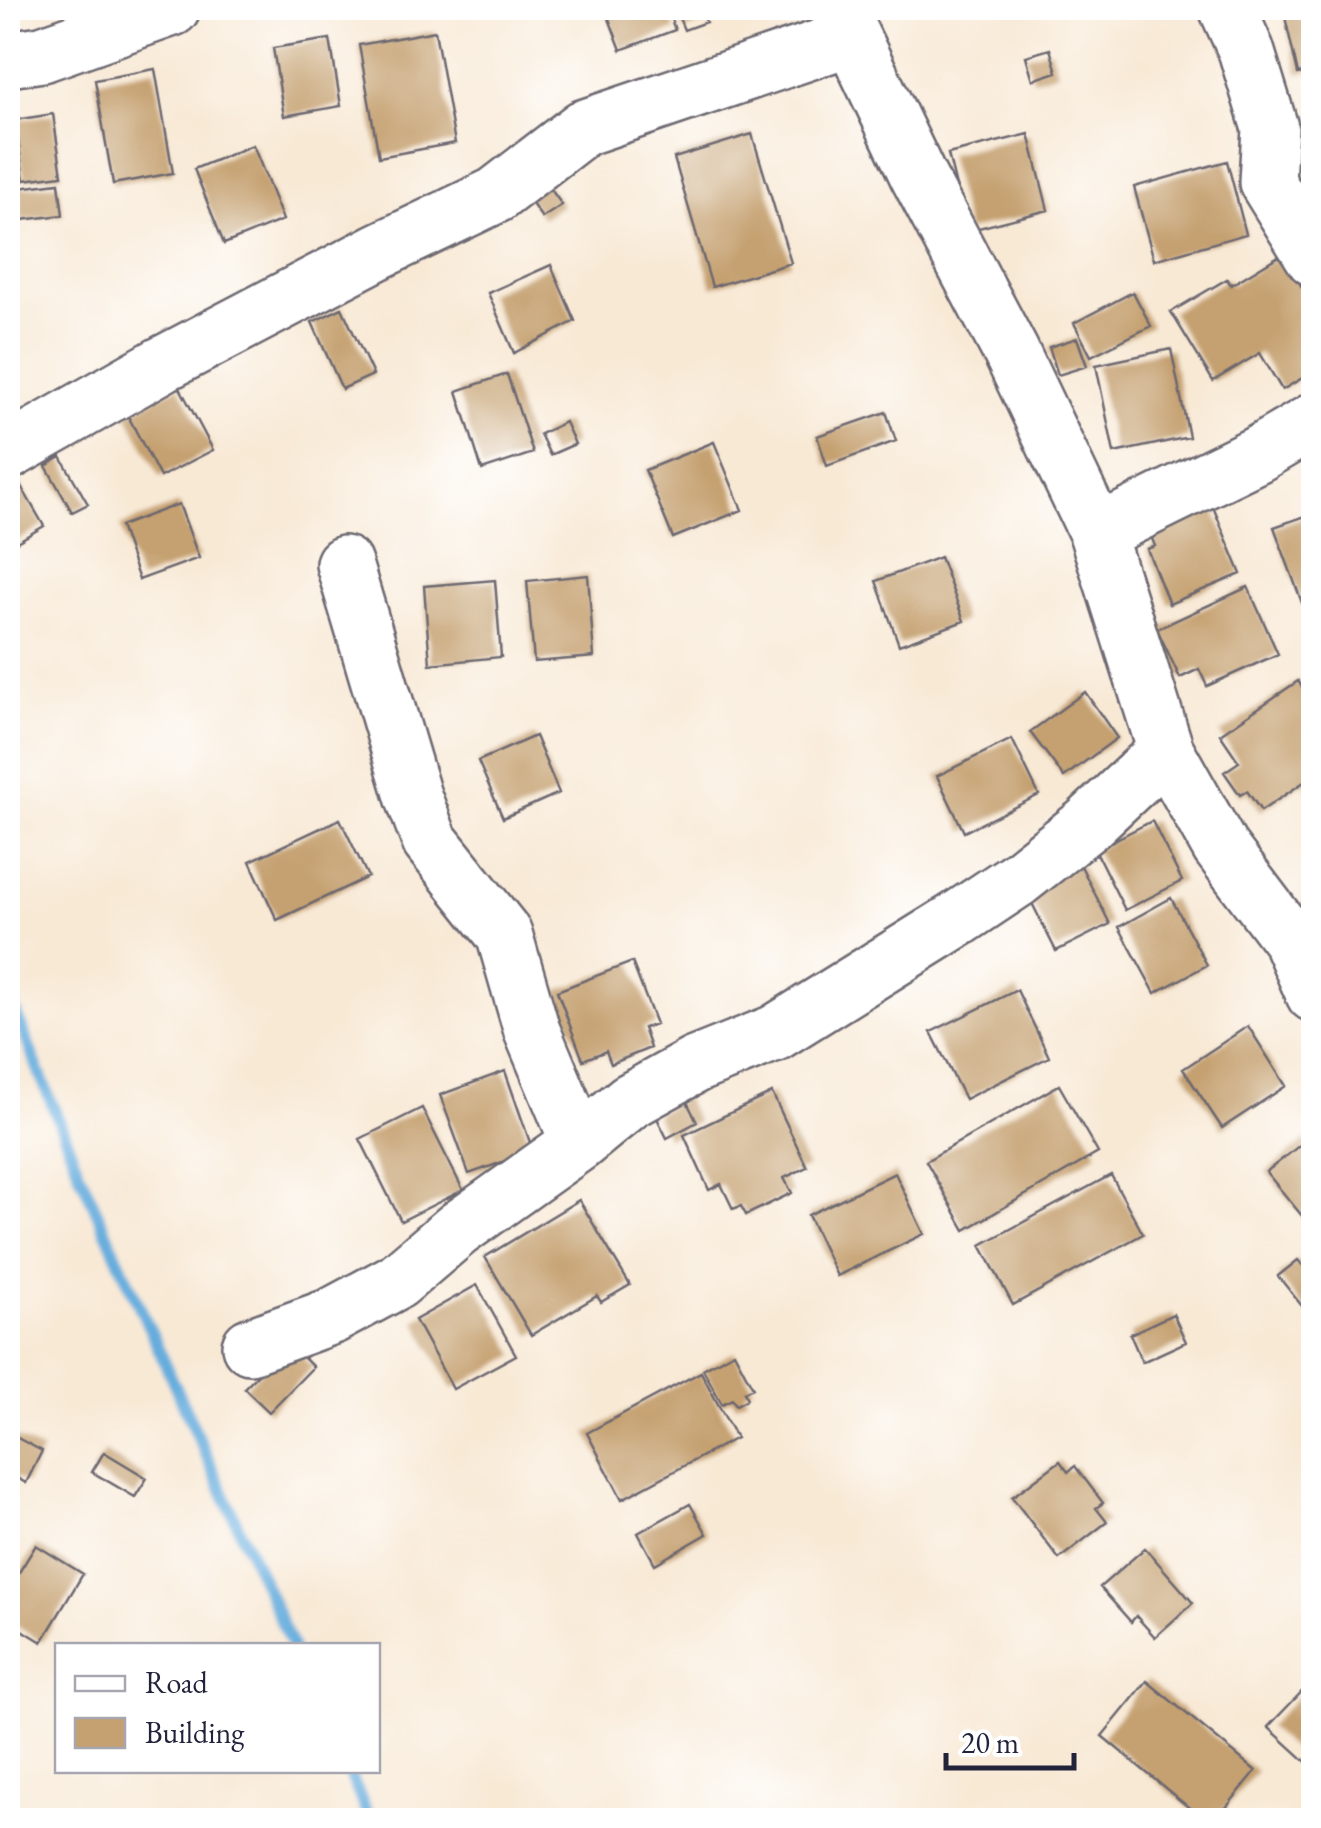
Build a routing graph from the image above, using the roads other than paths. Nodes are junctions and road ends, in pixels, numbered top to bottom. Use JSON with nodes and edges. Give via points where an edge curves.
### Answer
{"nodes":[{"id":1,"x":172,"y":8,"type":"edge"},
{"id":2,"x":1228,"y":8,"type":"edge"},
{"id":3,"x":845,"y":22,"type":"edge"},
{"id":4,"x":8,"y":59,"type":"edge"},
{"id":5,"x":1314,"y":258,"type":"edge"},
{"id":6,"x":1314,"y":421,"type":"edge"},
{"id":7,"x":8,"y":452,"type":"edge"},
{"id":8,"x":1097,"y":533,"type":"junction"},
{"id":9,"x":344,"y":564,"type":"dead end"},
{"id":10,"x":1166,"y":751,"type":"junction"},
{"id":11,"x":1302,"y":938,"type":"edge"},
{"id":12,"x":1314,"y":994,"type":"edge"},
{"id":13,"x":580,"y":1143,"type":"junction"},
{"id":14,"x":250,"y":1346,"type":"dead end"}],
"edges":[{"from":1,"to":4,"type":"street","via":[[42,54]]},
{"from":2,"to":5,"type":"street","via":[[1270,128],[1267,182]]},
{"from":3,"to":7,"type":"street","via":[[583,128],[496,195],[163,364]]},
{"from":3,"to":8,"type":"street"},
{"from":6,"to":8,"type":"street"},
{"from":8,"to":10,"type":"street"},
{"from":9,"to":13,"type":"street","via":[[430,841],[504,934],[532,1031]]},
{"from":10,"to":11,"type":"street","via":[[1220,847]]},
{"from":10,"to":13,"type":"street","via":[[1018,880],[775,1032],[630,1101]]},
{"from":11,"to":12,"type":"street"},
{"from":13,"to":14,"type":"street","via":[[396,1281],[332,1316]]}]}
